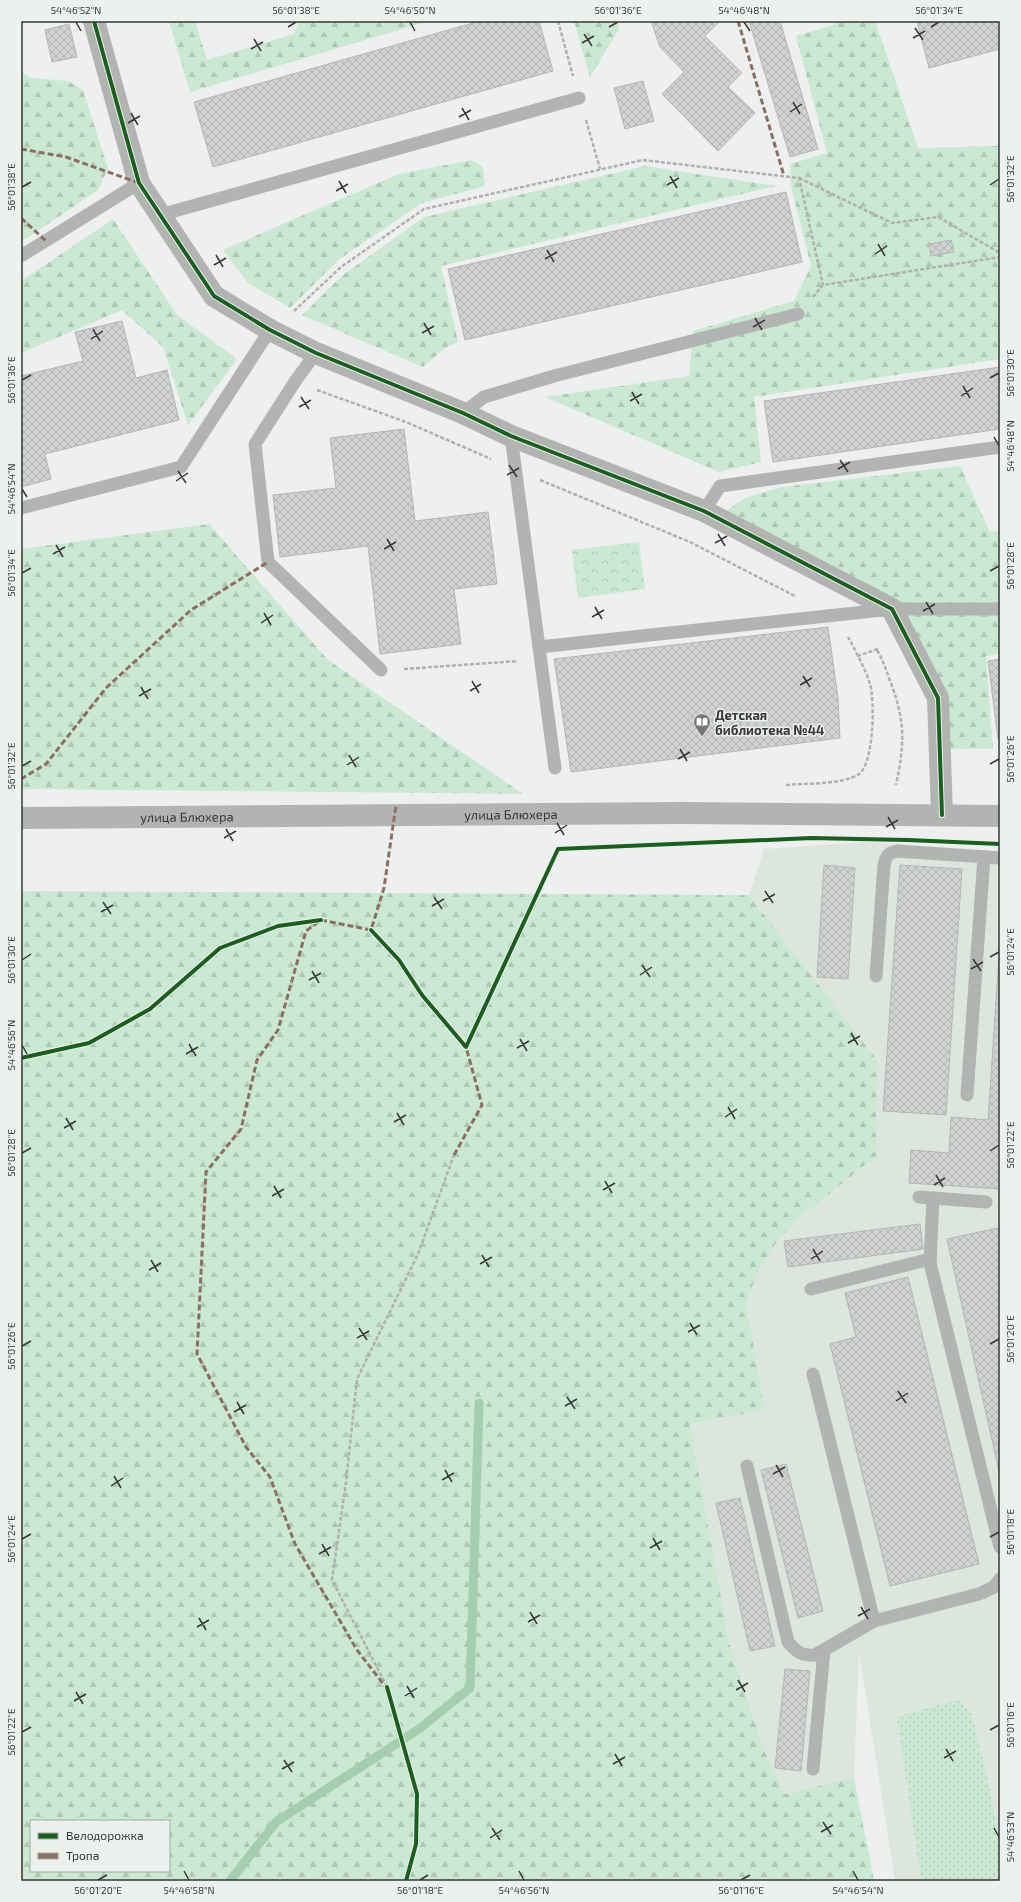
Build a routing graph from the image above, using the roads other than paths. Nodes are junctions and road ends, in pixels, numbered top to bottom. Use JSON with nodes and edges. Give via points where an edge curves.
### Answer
{"nodes":[{"id":1,"x":94,"y":21,"type":"edge"},
{"id":2,"x":579,"y":98,"type":"dead end"},
{"id":3,"x":139,"y":183,"type":"junction"},
{"id":4,"x":160,"y":215,"type":"junction"},
{"id":5,"x":21,"y":256,"type":"edge"},
{"id":6,"x":798,"y":314,"type":"road end"},
{"id":7,"x":270,"y":330,"type":"junction"},
{"id":8,"x":316,"y":353,"type":"junction"},
{"id":9,"x":463,"y":413,"type":"junction"},
{"id":10,"x":511,"y":436,"type":"junction"},
{"id":11,"x":1000,"y":447,"type":"edge"},
{"id":12,"x":21,"y":508,"type":"edge"},
{"id":13,"x":704,"y":511,"type":"junction"},
{"id":14,"x":892,"y":609,"type":"junction"},
{"id":15,"x":1000,"y":609,"type":"edge"},
{"id":16,"x":540,"y":653,"type":"junction"},
{"id":17,"x":381,"y":670,"type":"road end"},
{"id":18,"x":555,"y":768,"type":"dead end"},
{"id":19,"x":942,"y":816,"type":"junction"},
{"id":20,"x":1000,"y":816,"type":"edge"},
{"id":21,"x":21,"y":818,"type":"edge"},
{"id":22,"x":984,"y":857,"type":"junction"},
{"id":23,"x":1000,"y":858,"type":"edge"},
{"id":24,"x":876,"y":976,"type":"dead end"},
{"id":25,"x":967,"y":1095,"type":"dead end"},
{"id":26,"x":919,"y":1197,"type":"dead end"},
{"id":27,"x":933,"y":1198,"type":"junction"},
{"id":28,"x":986,"y":1202,"type":"dead end"},
{"id":29,"x":930,"y":1259,"type":"junction"},
{"id":30,"x":811,"y":1288,"type":"dead end"},
{"id":31,"x":813,"y":1374,"type":"dead end"},
{"id":32,"x":747,"y":1466,"type":"dead end"},
{"id":33,"x":997,"y":1522,"type":"edge"},
{"id":34,"x":1000,"y":1547,"type":"edge"},
{"id":35,"x":1000,"y":1579,"type":"edge"},
{"id":36,"x":874,"y":1621,"type":"junction"},
{"id":37,"x":824,"y":1650,"type":"junction"},
{"id":38,"x":813,"y":1769,"type":"dead end"}],
"edges":[{"from":1,"to":3,"type":"street"},
{"from":2,"to":4,"type":"lane"},
{"from":3,"to":4,"type":"street"},
{"from":3,"to":5,"type":"lane"},
{"from":4,"to":7,"type":"street","via":[[214,296]]},
{"from":6,"to":9,"type":"lane","via":[[547,378],[484,397]]},
{"from":7,"to":8,"type":"street"},
{"from":7,"to":12,"type":"lane","via":[[181,467]]},
{"from":8,"to":9,"type":"street"},
{"from":8,"to":17,"type":"lane","via":[[255,444],[268,562]]},
{"from":9,"to":10,"type":"street"},
{"from":10,"to":13,"type":"street"},
{"from":10,"to":16,"type":"lane"},
{"from":11,"to":13,"type":"lane","via":[[720,486]]},
{"from":13,"to":14,"type":"street"},
{"from":14,"to":15,"type":"lane"},
{"from":14,"to":16,"type":"lane"},
{"from":14,"to":19,"type":"street","via":[[938,698]]},
{"from":16,"to":18,"type":"lane"},
{"from":19,"to":20,"type":"street","name":"улица Блюхера"},
{"from":19,"to":21,"type":"street","name":"улица Блюхера","via":[[682,813]]},
{"from":22,"to":23,"type":"lane"},
{"from":22,"to":24,"type":"lane","via":[[897,851],[886,856]]},
{"from":22,"to":25,"type":"lane"},
{"from":26,"to":27,"type":"lane"},
{"from":27,"to":28,"type":"lane"},
{"from":27,"to":29,"type":"lane"},
{"from":29,"to":30,"type":"lane"},
{"from":29,"to":33,"type":"lane"},
{"from":31,"to":36,"type":"lane"},
{"from":32,"to":37,"type":"lane","via":[[788,1642],[797,1653],[804,1656],[815,1655]]},
{"from":33,"to":34,"type":"lane"},
{"from":35,"to":36,"type":"lane","via":[[994,1587],[979,1594]]},
{"from":36,"to":37,"type":"lane"},
{"from":37,"to":38,"type":"lane"}]}
